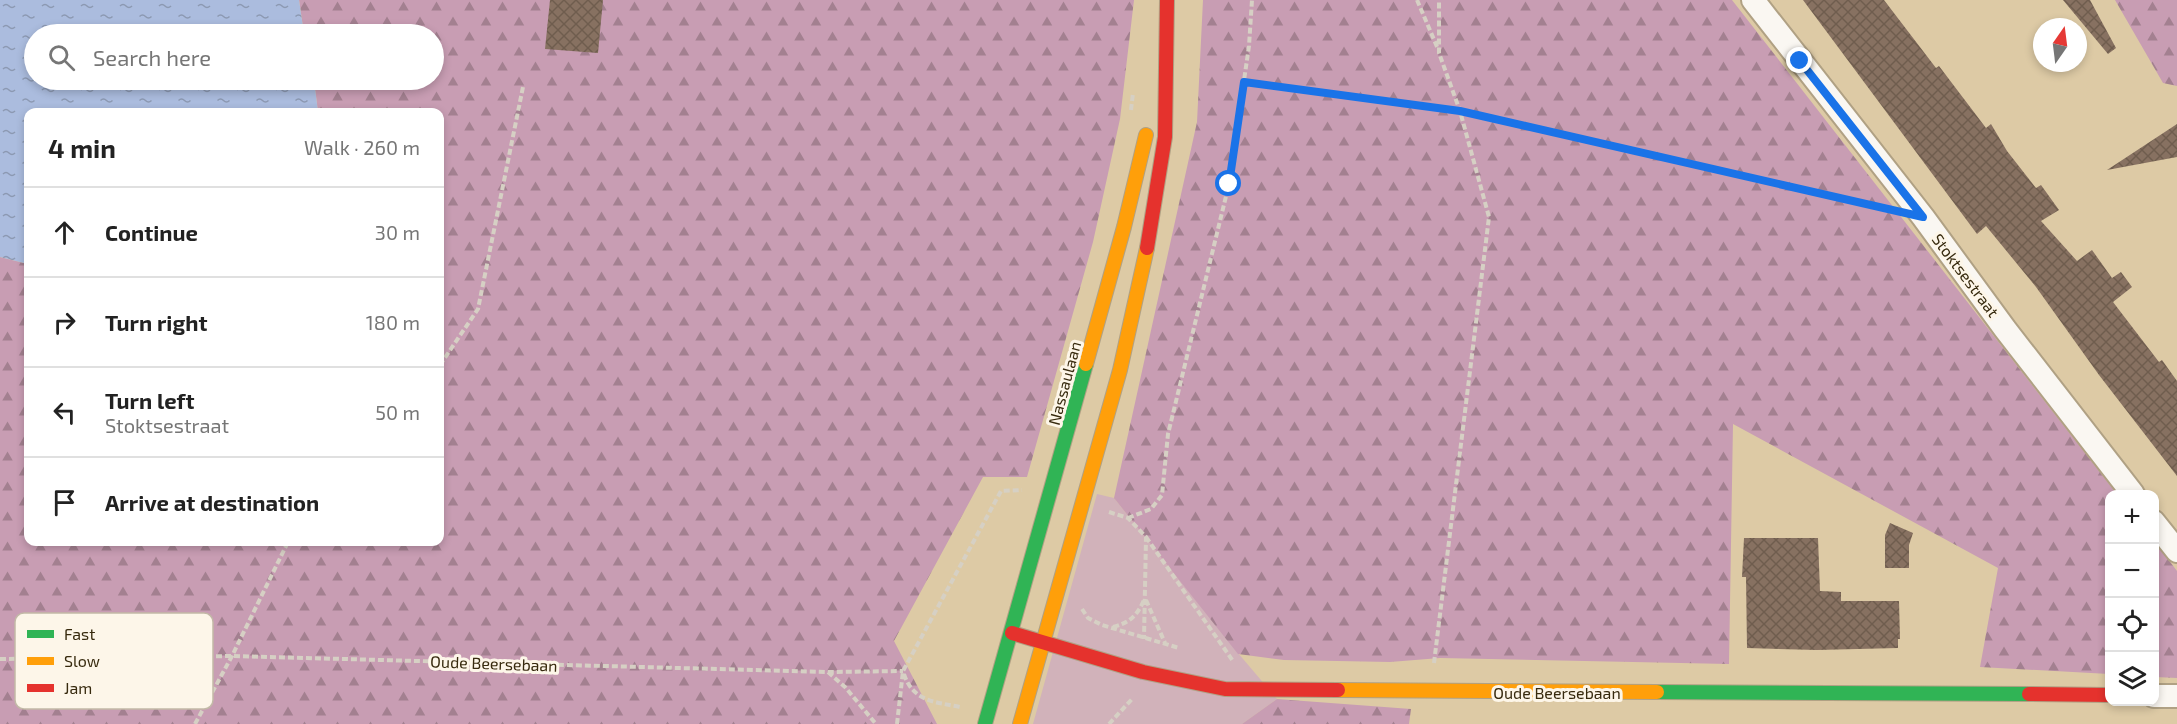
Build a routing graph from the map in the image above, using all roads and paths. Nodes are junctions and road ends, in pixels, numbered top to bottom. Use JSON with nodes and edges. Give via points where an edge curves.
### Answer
{"nodes":[{"id":1,"x":1167,"y":0,"type":"edge"},
{"id":2,"x":1252,"y":0,"type":"edge"},
{"id":3,"x":1417,"y":0,"type":"edge"},
{"id":4,"x":1439,"y":0,"type":"edge"},
{"id":5,"x":1753,"y":0,"type":"edge"},
{"id":6,"x":1165,"y":48,"type":"junction"},
{"id":7,"x":1439,"y":53,"type":"junction"},
{"id":8,"x":1244,"y":82,"type":"junction"},
{"id":9,"x":523,"y":87,"type":"dead end"},
{"id":10,"x":1153,"y":103,"type":"dead end"},
{"id":11,"x":1460,"y":111,"type":"junction"},
{"id":12,"x":1148,"y":124,"type":"dead end"},
{"id":13,"x":1923,"y":217,"type":"junction"},
{"id":14,"x":444,"y":358,"type":"edge"},
{"id":15,"x":1022,"y":490,"type":"dead end"},
{"id":16,"x":2129,"y":490,"type":"edge"},
{"id":17,"x":1106,"y":511,"type":"dead end"},
{"id":18,"x":1128,"y":518,"type":"junction"},
{"id":19,"x":2159,"y":528,"type":"edge"},
{"id":20,"x":1146,"y":537,"type":"junction"},
{"id":21,"x":286,"y":546,"type":"edge"},
{"id":22,"x":2177,"y":551,"type":"edge"},
{"id":23,"x":1145,"y":597,"type":"junction"},
{"id":24,"x":1088,"y":618,"type":"dead end"},
{"id":25,"x":1110,"y":628,"type":"junction"},
{"id":26,"x":1012,"y":633,"type":"junction"},
{"id":27,"x":1144,"y":637,"type":"junction"},
{"id":28,"x":1044,"y":641,"type":"junction"},
{"id":29,"x":213,"y":656,"type":"edge"},
{"id":30,"x":232,"y":656,"type":"junction"},
{"id":31,"x":0,"y":658,"type":"edge"},
{"id":32,"x":15,"y":658,"type":"edge"},
{"id":33,"x":1235,"y":664,"type":"dead end"},
{"id":34,"x":903,"y":671,"type":"junction"},
{"id":35,"x":828,"y":672,"type":"junction"},
{"id":36,"x":213,"y":691,"type":"edge"},
{"id":37,"x":1431,"y":691,"type":"junction"},
{"id":38,"x":2105,"y":695,"type":"edge"},
{"id":39,"x":2159,"y":696,"type":"edge"},
{"id":40,"x":2177,"y":696,"type":"edge"},
{"id":41,"x":966,"y":708,"type":"dead end"},
{"id":42,"x":203,"y":709,"type":"edge"},
{"id":43,"x":195,"y":724,"type":"edge"},
{"id":44,"x":876,"y":724,"type":"edge"},
{"id":45,"x":897,"y":724,"type":"edge"},
{"id":46,"x":985,"y":724,"type":"edge"},
{"id":47,"x":1020,"y":724,"type":"edge"}],
"edges":[{"from":1,"to":6,"type":"main road"},
{"from":2,"to":8,"type":"path"},
{"from":3,"to":7,"type":"path"},
{"from":4,"to":7,"type":"path"},
{"from":5,"to":13,"type":"street","name":"Stoktsestraat"},
{"from":6,"to":10,"type":"main road"},
{"from":6,"to":28,"type":"main road","via":[[1165,137],[1151,229],[1120,370]]},
{"from":7,"to":11,"type":"path"},
{"from":8,"to":11,"type":"path"},
{"from":8,"to":18,"type":"path","via":[[1229,184],[1168,434],[1161,495],[1151,509]]},
{"from":9,"to":14,"type":"path","via":[[478,309]]},
{"from":11,"to":13,"type":"path"},
{"from":11,"to":37,"type":"path","via":[[1489,217]]},
{"from":12,"to":26,"type":"main road","name":"Nassaulaan","via":[[1124,227]]},
{"from":13,"to":16,"type":"street","name":"Stoktsestraat"},
{"from":15,"to":34,"type":"path","via":[[1001,491]]},
{"from":17,"to":18,"type":"path"},
{"from":18,"to":20,"type":"path"},
{"from":19,"to":22,"type":"street"},
{"from":20,"to":23,"type":"path"},
{"from":20,"to":33,"type":"path"},
{"from":21,"to":30,"type":"path"},
{"from":23,"to":25,"type":"path","via":[[1136,615]]},
{"from":23,"to":27,"type":"path"},
{"from":23,"to":27,"type":"path","via":[[1166,644]]},
{"from":24,"to":25,"type":"path"},
{"from":25,"to":27,"type":"path"},
{"from":26,"to":28,"type":"main road","name":"Oude Beersebaan"},
{"from":26,"to":46,"type":"main road","name":"Nassaulaan"},
{"from":28,"to":37,"type":"main road","name":"Oude Beersebaan","via":[[1143,672],[1225,689]]},
{"from":28,"to":47,"type":"main road"},
{"from":29,"to":30,"type":"path","name":"Oude Beersebaan"},
{"from":30,"to":35,"type":"path","name":"Oude Beersebaan"},
{"from":30,"to":36,"type":"path"},
{"from":31,"to":32,"type":"path","name":"Oude Beersebaan"},
{"from":34,"to":35,"type":"path","name":"Oude Beersebaan"},
{"from":34,"to":41,"type":"path","via":[[908,686],[926,700]]},
{"from":34,"to":45,"type":"path"},
{"from":35,"to":44,"type":"path"},
{"from":37,"to":38,"type":"main road","name":"Oude Beersebaan"},
{"from":39,"to":40,"type":"street"},
{"from":42,"to":43,"type":"path"}]}
